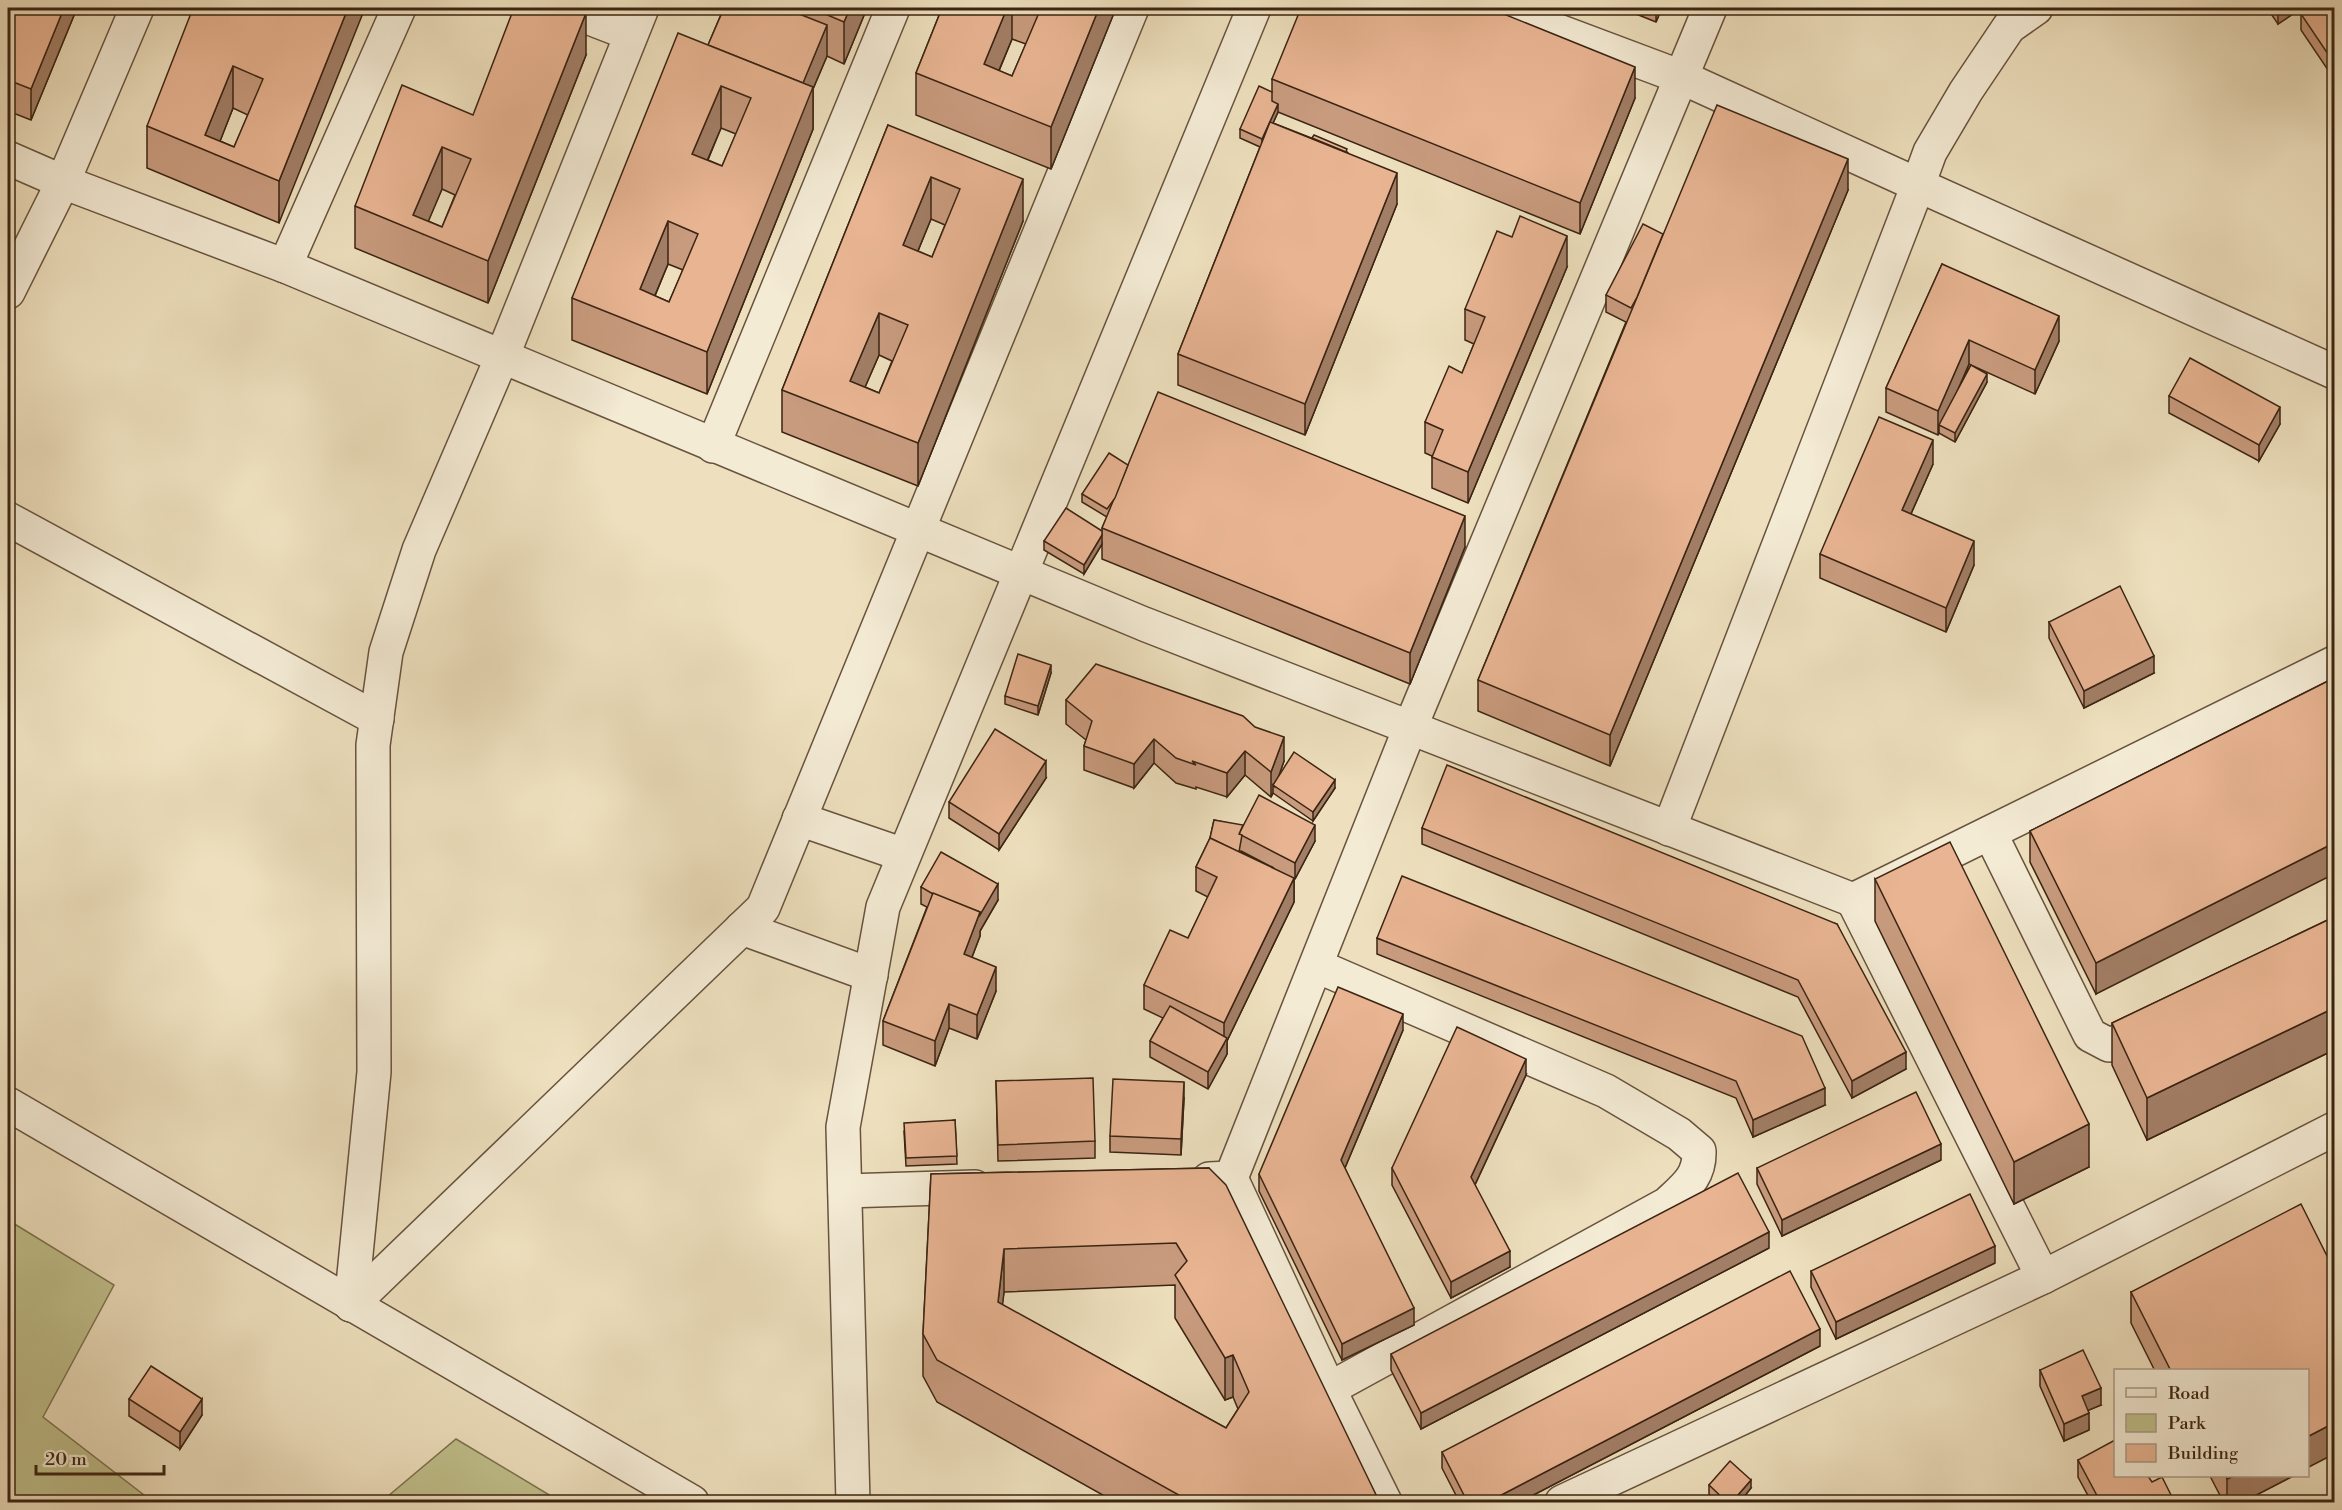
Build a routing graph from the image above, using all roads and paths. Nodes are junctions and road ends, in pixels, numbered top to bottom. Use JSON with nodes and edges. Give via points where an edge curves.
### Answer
{"nodes":[{"id":1,"x":137,"y":8,"type":"edge"},
{"id":2,"x":399,"y":8,"type":"edge"},
{"id":3,"x":564,"y":8,"type":"edge"},
{"id":4,"x":893,"y":8,"type":"edge"},
{"id":5,"x":1132,"y":8,"type":"edge"},
{"id":6,"x":1254,"y":8,"type":"edge"},
{"id":7,"x":1497,"y":8,"type":"edge"},
{"id":8,"x":1710,"y":8,"type":"edge"},
{"id":9,"x":2036,"y":8,"type":"edge"},
{"id":10,"x":636,"y":21,"type":"edge"},
{"id":11,"x":1681,"y":77,"type":"junction"},
{"id":12,"x":8,"y":158,"type":"edge"},
{"id":13,"x":63,"y":182,"type":"junction"},
{"id":14,"x":1918,"y":185,"type":"junction"},
{"id":15,"x":285,"y":266,"type":"junction"},
{"id":16,"x":8,"y":292,"type":"edge"},
{"id":17,"x":502,"y":357,"type":"junction"},
{"id":18,"x":2334,"y":372,"type":"edge"},
{"id":19,"x":713,"y":446,"type":"junction"},
{"id":20,"x":8,"y":519,"type":"edge"},
{"id":21,"x":917,"y":531,"type":"junction"},
{"id":22,"x":1021,"y":574,"type":"junction"},
{"id":23,"x":2334,"y":663,"type":"edge"},
{"id":24,"x":377,"y":719,"type":"junction"},
{"id":25,"x":1410,"y":728,"type":"junction"},
{"id":26,"x":800,"y":819,"type":"junction"},
{"id":27,"x":1669,"y":829,"type":"junction"},
{"id":28,"x":1990,"y":833,"type":"junction"},
{"id":29,"x":904,"y":855,"type":"junction"},
{"id":30,"x":1853,"y":900,"type":"junction"},
{"id":31,"x":742,"y":928,"type":"junction"},
{"id":32,"x":1317,"y":966,"type":"junction"},
{"id":33,"x":871,"y":975,"type":"junction"},
{"id":34,"x":2186,"y":1012,"type":"edge"},
{"id":35,"x":8,"y":1104,"type":"edge"},
{"id":36,"x":2334,"y":1129,"type":"edge"},
{"id":37,"x":1231,"y":1178,"type":"junction"},
{"id":38,"x":1184,"y":1179,"type":"edge"},
{"id":39,"x":1009,"y":1186,"type":"edge"},
{"id":40,"x":845,"y":1191,"type":"junction"},
{"id":41,"x":2043,"y":1277,"type":"junction"},
{"id":42,"x":351,"y":1305,"type":"junction"},
{"id":43,"x":1329,"y":1389,"type":"junction"},
{"id":44,"x":692,"y":1503,"type":"edge"},
{"id":45,"x":852,"y":1503,"type":"edge"},
{"id":46,"x":1385,"y":1503,"type":"edge"},
{"id":47,"x":1562,"y":1503,"type":"edge"}],
"edges":[{"from":1,"to":13,"type":"street"},
{"from":2,"to":15,"type":"street"},
{"from":3,"to":10,"type":"street"},
{"from":4,"to":19,"type":"street"},
{"from":5,"to":21,"type":"street"},
{"from":6,"to":22,"type":"street"},
{"from":7,"to":11,"type":"street"},
{"from":8,"to":11,"type":"street"},
{"from":9,"to":14,"type":"street","via":[[2009,27],[1966,91],[1930,152]]},
{"from":10,"to":17,"type":"street"},
{"from":11,"to":14,"type":"street"},
{"from":11,"to":25,"type":"street"},
{"from":12,"to":13,"type":"street"},
{"from":13,"to":15,"type":"street"},
{"from":13,"to":16,"type":"street"},
{"from":14,"to":18,"type":"street"},
{"from":14,"to":27,"type":"street"},
{"from":15,"to":17,"type":"street"},
{"from":17,"to":19,"type":"street"},
{"from":17,"to":24,"type":"street","via":[[419,550],[387,652]]},
{"from":19,"to":21,"type":"street"},
{"from":20,"to":24,"type":"street"},
{"from":21,"to":22,"type":"street"},
{"from":21,"to":26,"type":"street"},
{"from":22,"to":25,"type":"street"},
{"from":22,"to":29,"type":"street"},
{"from":23,"to":28,"type":"street"},
{"from":24,"to":42,"type":"street","via":[[373,745],[374,1072]]},
{"from":25,"to":27,"type":"street"},
{"from":25,"to":32,"type":"street"},
{"from":26,"to":29,"type":"street"},
{"from":26,"to":31,"type":"street","via":[[763,908]]},
{"from":27,"to":30,"type":"street"},
{"from":28,"to":30,"type":"street"},
{"from":28,"to":34,"type":"street","via":[[2090,1035],[2109,1045]]},
{"from":29,"to":33,"type":"street","via":[[883,907]]},
{"from":30,"to":41,"type":"street"},
{"from":31,"to":33,"type":"street"},
{"from":31,"to":42,"type":"street"},
{"from":32,"to":37,"type":"street"},
{"from":32,"to":43,"type":"street","via":[[1606,1091],[1679,1134],[1699,1151],[1699,1166],[1667,1204]]},
{"from":33,"to":40,"type":"street","via":[[843,1127]]},
{"from":35,"to":42,"type":"street"},
{"from":36,"to":41,"type":"street"},
{"from":37,"to":38,"type":"street"},
{"from":37,"to":43,"type":"street"},
{"from":39,"to":40,"type":"street"},
{"from":40,"to":45,"type":"street"},
{"from":41,"to":47,"type":"street"},
{"from":42,"to":44,"type":"street"},
{"from":43,"to":46,"type":"street"}]}
